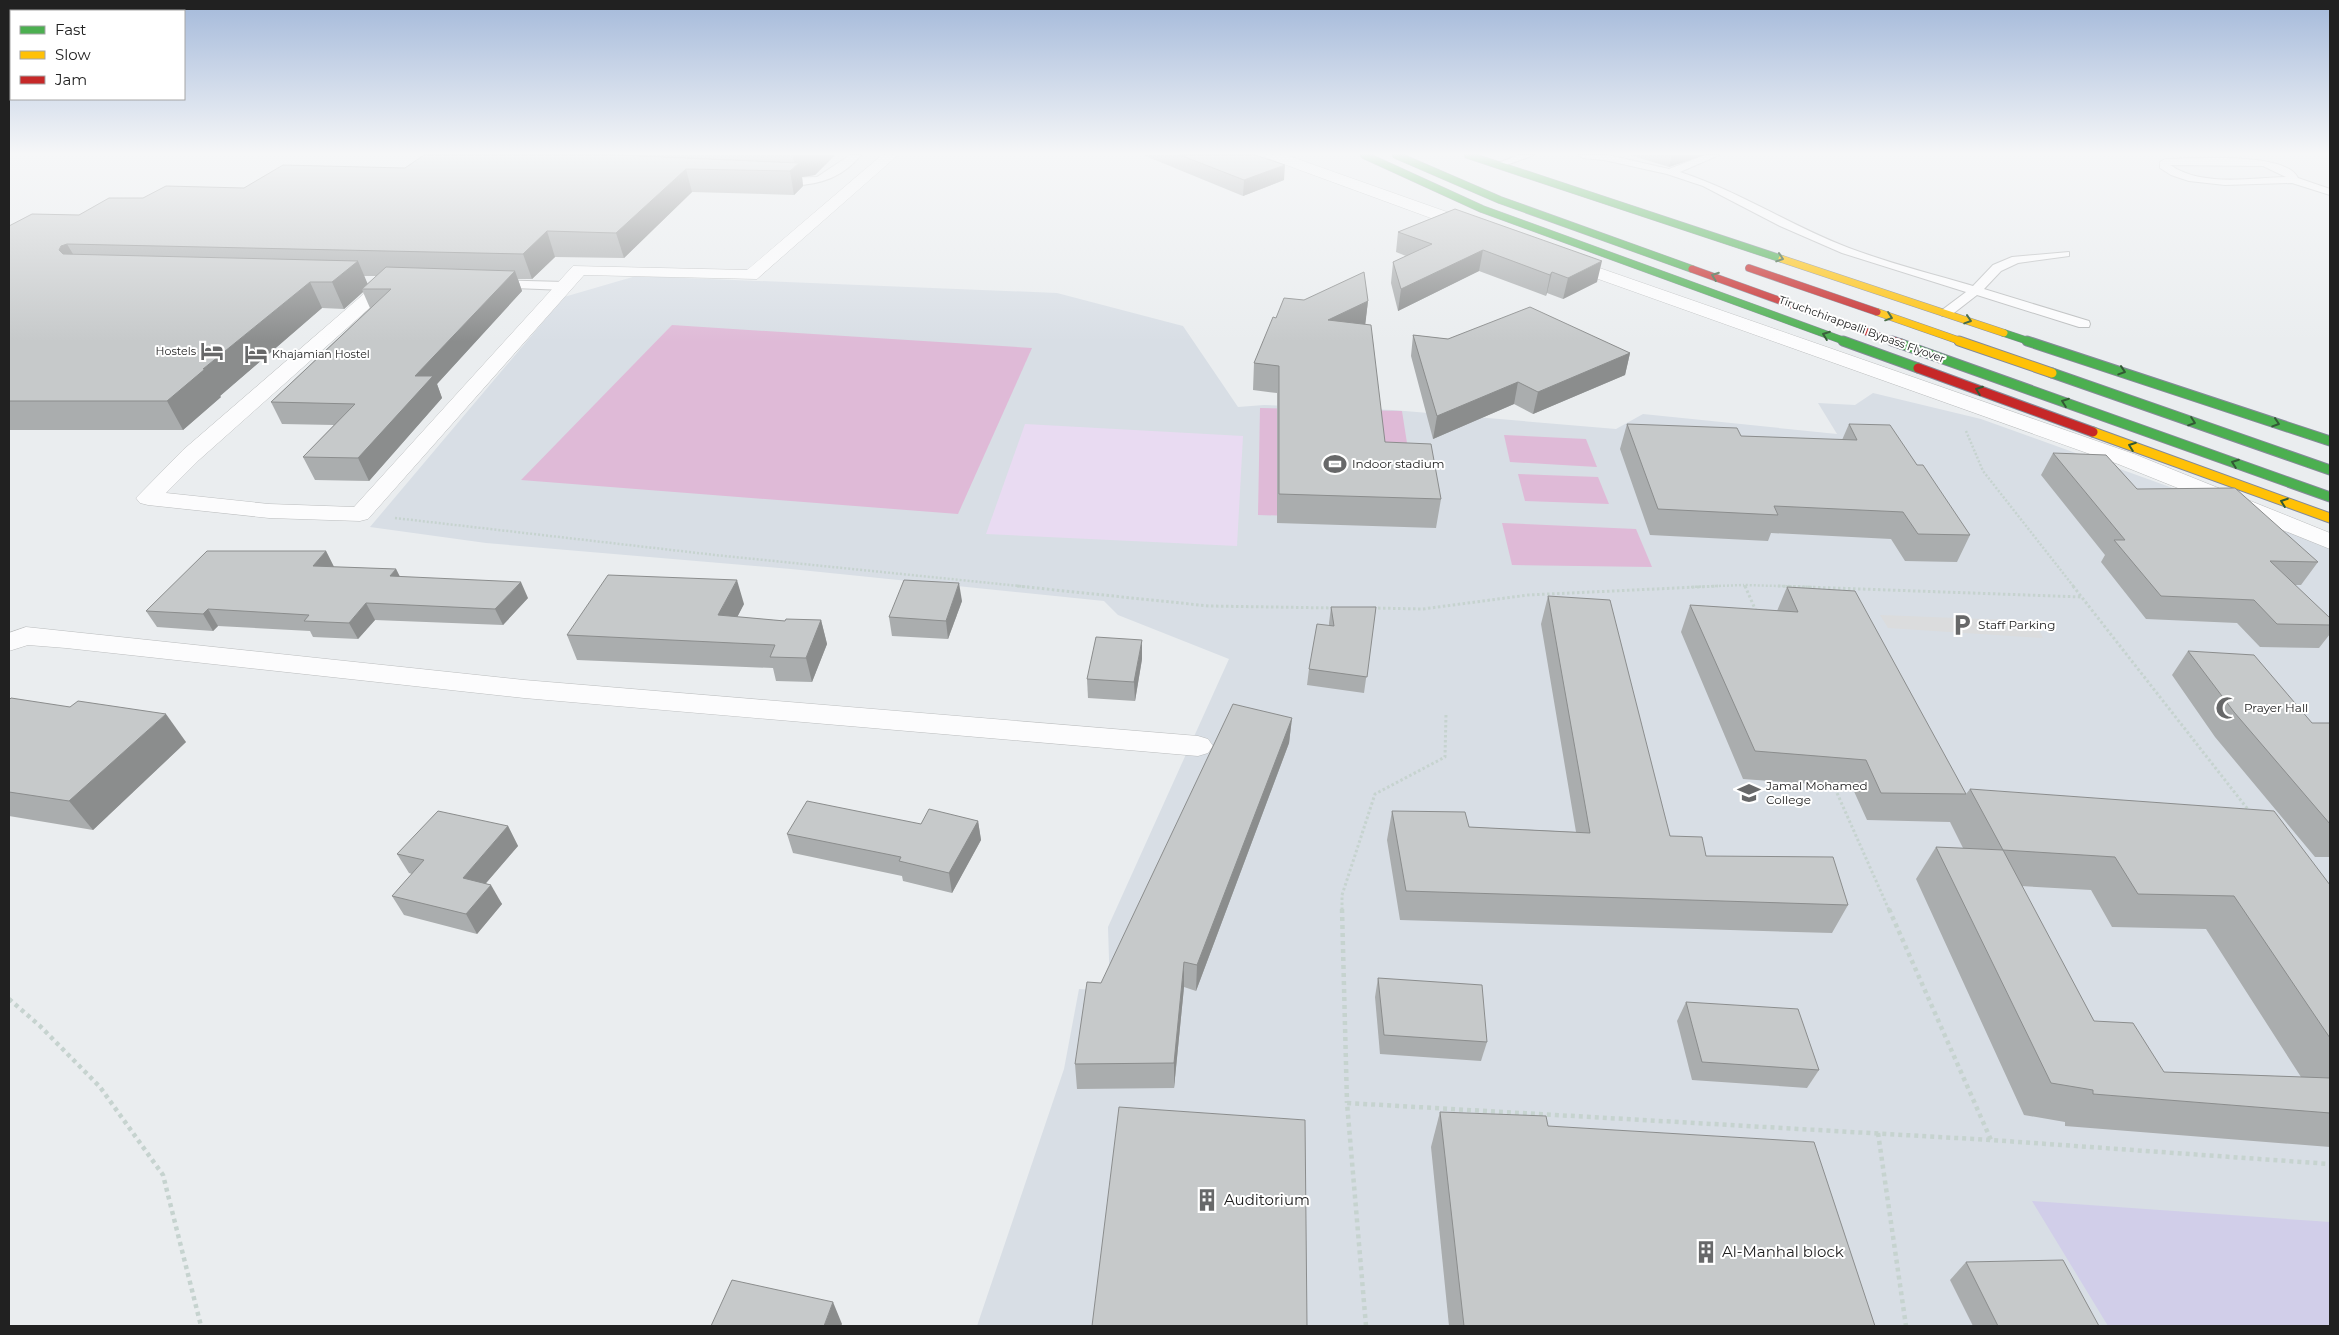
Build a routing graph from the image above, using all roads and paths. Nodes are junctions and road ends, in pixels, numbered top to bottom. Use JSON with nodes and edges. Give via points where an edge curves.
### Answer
{"nodes":[{"id":1,"x":818,"y":217,"type":"edge"},
{"id":2,"x":1446,"y":217,"type":"edge"},
{"id":3,"x":1505,"y":217,"type":"edge"},
{"id":4,"x":1548,"y":217,"type":"edge"},
{"id":5,"x":1656,"y":217,"type":"edge"},
{"id":6,"x":1771,"y":217,"type":"edge"},
{"id":7,"x":1492,"y":234,"type":"edge"},
{"id":8,"x":2065,"y":254,"type":"dead end"},
{"id":9,"x":1548,"y":255,"type":"edge"},
{"id":10,"x":1737,"y":264,"type":"dead end"},
{"id":11,"x":384,"y":282,"type":"edge"},
{"id":12,"x":486,"y":284,"type":"edge"},
{"id":13,"x":565,"y":286,"type":"junction"},
{"id":14,"x":1975,"y":291,"type":"junction"},
{"id":15,"x":1946,"y":313,"type":"junction"},
{"id":16,"x":2084,"y":324,"type":"dead end"},
{"id":17,"x":1952,"y":398,"type":"junction"},
{"id":18,"x":2330,"y":441,"type":"edge"},
{"id":19,"x":2330,"y":470,"type":"edge"},
{"id":20,"x":2330,"y":497,"type":"edge"},
{"id":21,"x":360,"y":514,"type":"junction"},
{"id":22,"x":2330,"y":518,"type":"edge"},
{"id":23,"x":2330,"y":542,"type":"edge"},
{"id":24,"x":1744,"y":585,"type":"junction"},
{"id":25,"x":2082,"y":597,"type":"junction"},
{"id":26,"x":1335,"y":608,"type":"edge"},
{"id":27,"x":1364,"y":608,"type":"edge"},
{"id":28,"x":1756,"y":612,"type":"edge"},
{"id":29,"x":9,"y":642,"type":"edge"},
{"id":30,"x":1446,"y":714,"type":"dead end"},
{"id":31,"x":1198,"y":746,"type":"dead end"},
{"id":32,"x":1829,"y":776,"type":"edge"},
{"id":33,"x":2252,"y":814,"type":"edge"},
{"id":34,"x":9,"y":1000,"type":"edge"},
{"id":35,"x":1347,"y":1103,"type":"junction"},
{"id":36,"x":1878,"y":1133,"type":"junction"},
{"id":37,"x":1991,"y":1140,"type":"junction"},
{"id":38,"x":2330,"y":1164,"type":"edge"},
{"id":39,"x":201,"y":1326,"type":"edge"},
{"id":40,"x":1366,"y":1326,"type":"edge"},
{"id":41,"x":1906,"y":1326,"type":"edge"}],
"edges":[{"from":1,"to":13,"type":"street","via":[[750,275],[579,270]]},
{"from":2,"to":7,"type":"street"},
{"from":22,"to":3,"type":"main road","one_way":true},
{"from":20,"to":4,"type":"main road","name":"Tiruchchirappalli Bypass Flyover","one_way":true},
{"from":5,"to":15,"type":"main road","one_way":true},
{"from":6,"to":14,"type":"lane","via":[[1846,251]]},
{"from":8,"to":14,"type":"lane","via":[[2016,260],[1998,268]]},
{"from":9,"to":17,"type":"street"},
{"from":10,"to":19,"type":"main road","name":"Tiruchchirappalli Bypass Flyover","one_way":true},
{"from":11,"to":21,"type":"street","via":[[190,455],[148,498],[269,511]]},
{"from":12,"to":13,"type":"lane"},
{"from":13,"to":21,"type":"street"},
{"from":14,"to":15,"type":"lane"},
{"from":14,"to":16,"type":"lane"},
{"from":15,"to":18,"type":"main road","one_way":true},
{"from":17,"to":23,"type":"street","via":[[2126,459]]},
{"from":17,"to":25,"type":"path","via":[[1983,471]]},
{"from":21,"to":26,"type":"path","via":[[715,555],[1209,606]]},
{"from":24,"to":25,"type":"path"},
{"from":24,"to":27,"type":"path","via":[[1528,595],[1423,609]]},
{"from":24,"to":28,"type":"path"},
{"from":25,"to":33,"type":"path"},
{"from":29,"to":31,"type":"street","via":[[26,636],[66,639],[524,689]]},
{"from":30,"to":35,"type":"path","via":[[1445,757],[1375,794],[1342,895]]},
{"from":32,"to":37,"type":"path"},
{"from":34,"to":39,"type":"path","via":[[40,1026],[100,1088],[163,1175]]},
{"from":35,"to":36,"type":"path"},
{"from":35,"to":40,"type":"path"},
{"from":36,"to":37,"type":"path"},
{"from":36,"to":41,"type":"path"},
{"from":37,"to":38,"type":"path"}]}
